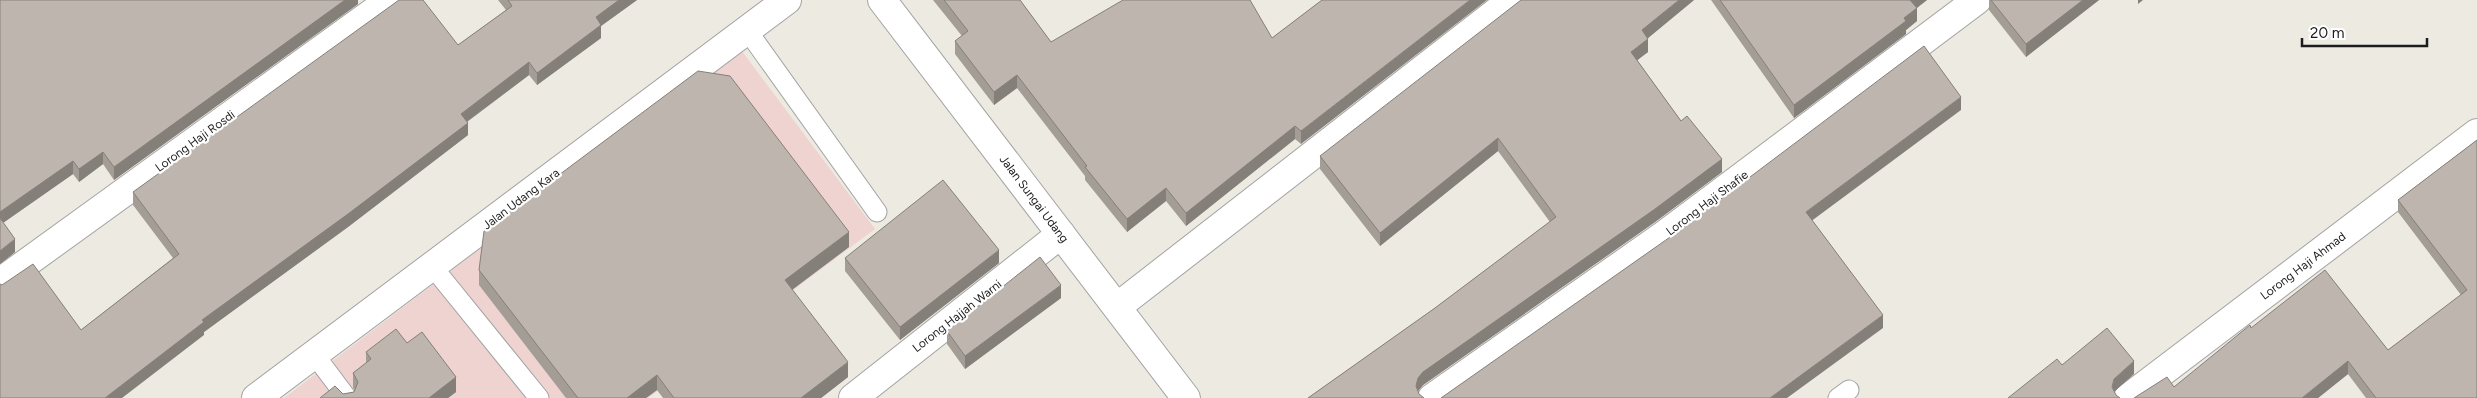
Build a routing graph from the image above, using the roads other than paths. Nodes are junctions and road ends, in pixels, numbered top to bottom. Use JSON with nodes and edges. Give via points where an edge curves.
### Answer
{"nodes":[{"id":1,"x":390,"y":0,"type":"edge"},
{"id":2,"x":787,"y":0,"type":"edge"},
{"id":3,"x":882,"y":0,"type":"edge"},
{"id":4,"x":1512,"y":0,"type":"edge"},
{"id":5,"x":1977,"y":0,"type":"edge"},
{"id":6,"x":748,"y":30,"type":"junction"},
{"id":7,"x":2477,"y":133,"type":"edge"},
{"id":8,"x":877,"y":212,"type":"dead end"},
{"id":9,"x":1061,"y":234,"type":"junction"},
{"id":10,"x":432,"y":266,"type":"junction"},
{"id":11,"x":0,"y":282,"type":"edge"},
{"id":12,"x":1117,"y":307,"type":"junction"},
{"id":13,"x":314,"y":354,"type":"junction"},
{"id":14,"x":256,"y":398,"type":"edge"},
{"id":15,"x":347,"y":398,"type":"edge"},
{"id":16,"x":539,"y":398,"type":"edge"},
{"id":17,"x":853,"y":398,"type":"edge"},
{"id":18,"x":1186,"y":398,"type":"edge"},
{"id":19,"x":1432,"y":398,"type":"edge"},
{"id":20,"x":2128,"y":398,"type":"edge"}],
"edges":[{"from":1,"to":11,"type":"street","name":"Lorong Haji Rosdi"},
{"from":2,"to":6,"type":"street","name":"Jalan Udang Kara"},
{"from":3,"to":9,"type":"street","name":"Jalan Sungai Udang"},
{"from":4,"to":12,"type":"street"},
{"from":5,"to":19,"type":"street","name":"Lorong Haji Shafie","via":[[1664,235]]},
{"from":6,"to":8,"type":"lane"},
{"from":6,"to":10,"type":"street","name":"Jalan Udang Kara"},
{"from":7,"to":20,"type":"street","name":"Lorong Haji Ahmad"},
{"from":9,"to":12,"type":"street","name":"Jalan Sungai Udang"},
{"from":9,"to":17,"type":"street","name":"Lorong Hajjah Warni"},
{"from":10,"to":13,"type":"street","name":"Jalan Udang Kara"},
{"from":10,"to":16,"type":"lane"},
{"from":12,"to":18,"type":"street","name":"Jalan Sungai Udang"},
{"from":13,"to":14,"type":"street","name":"Jalan Udang Kara"},
{"from":13,"to":15,"type":"lane"}]}
